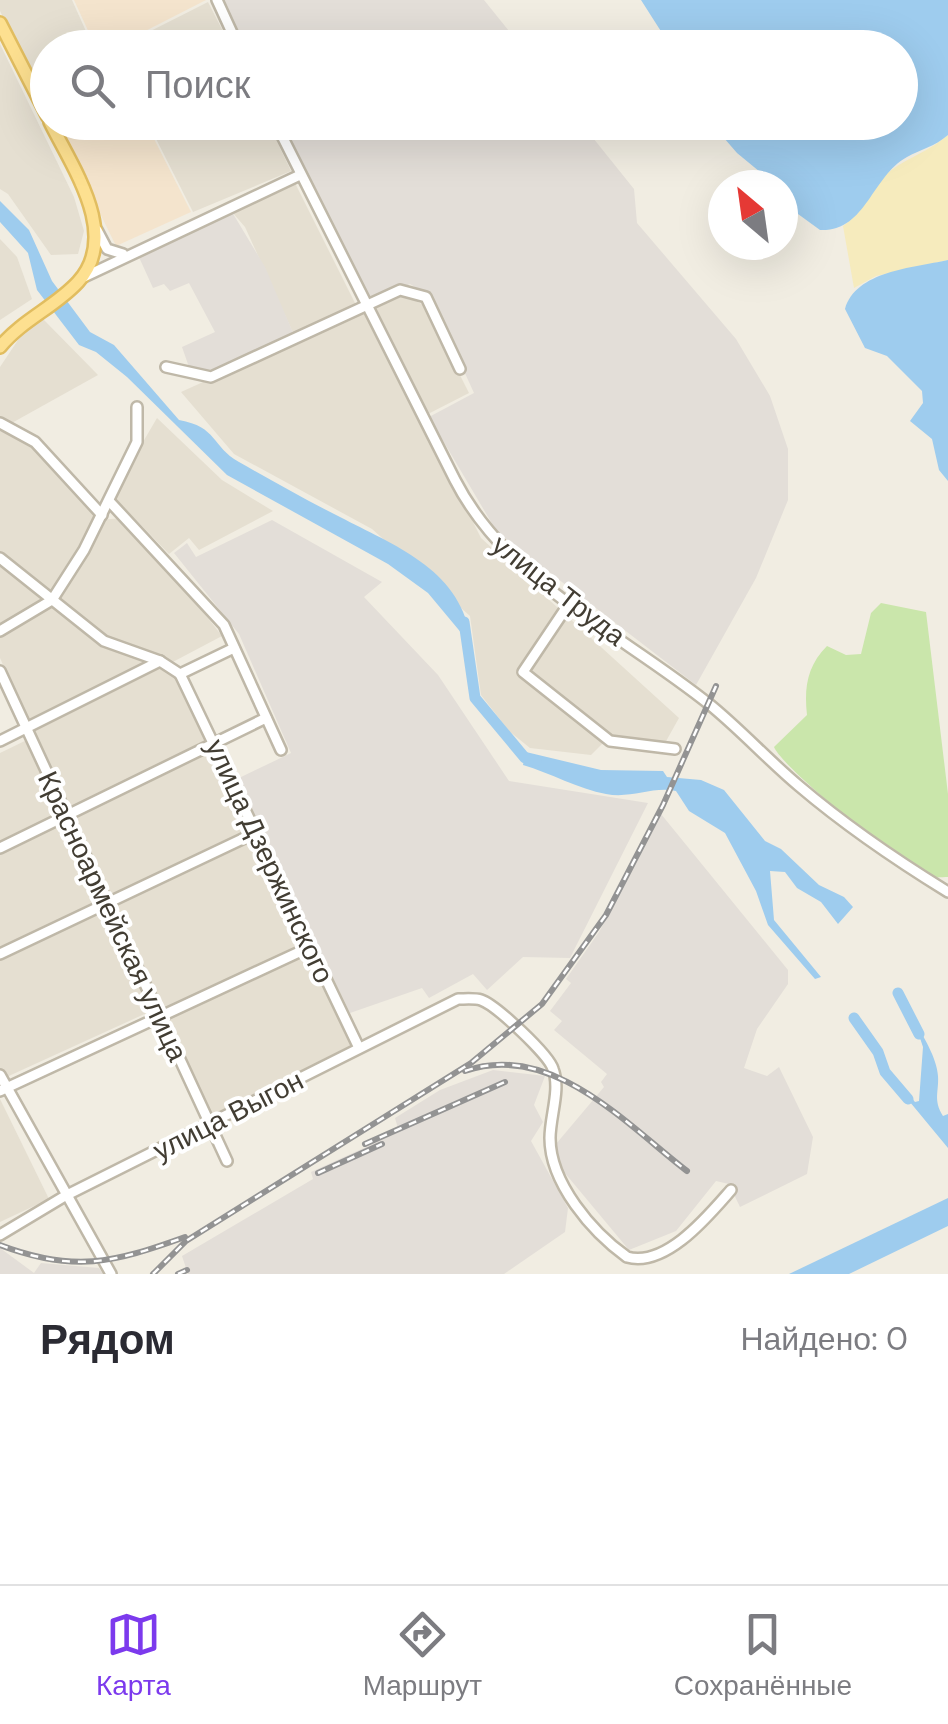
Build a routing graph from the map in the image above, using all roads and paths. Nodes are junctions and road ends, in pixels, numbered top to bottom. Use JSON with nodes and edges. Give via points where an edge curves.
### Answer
{"nodes":[{"id":1,"x":216,"y":0,"type":"edge"},
{"id":2,"x":0,"y":24,"type":"edge"},
{"id":3,"x":230,"y":30,"type":"edge"},
{"id":4,"x":30,"y":83,"type":"edge"},
{"id":5,"x":58,"y":140,"type":"edge"},
{"id":6,"x":283,"y":140,"type":"edge"},
{"id":7,"x":300,"y":175,"type":"junction"},
{"id":8,"x":96,"y":225,"type":"junction"},
{"id":9,"x":131,"y":252,"type":"junction"},
{"id":10,"x":75,"y":284,"type":"junction"},
{"id":11,"x":367,"y":306,"type":"junction"},
{"id":12,"x":0,"y":347,"type":"edge"},
{"id":13,"x":166,"y":367,"type":"dead end"},
{"id":14,"x":460,"y":369,"type":"dead end"},
{"id":15,"x":137,"y":407,"type":"dead end"},
{"id":16,"x":0,"y":423,"type":"edge"},
{"id":17,"x":110,"y":502,"type":"junction"},
{"id":18,"x":102,"y":515,"type":"junction"},
{"id":19,"x":0,"y":558,"type":"edge"},
{"id":20,"x":52,"y":600,"type":"junction"},
{"id":21,"x":570,"y":602,"type":"junction"},
{"id":22,"x":0,"y":632,"type":"edge"},
{"id":23,"x":234,"y":648,"type":"junction"},
{"id":24,"x":160,"y":661,"type":"junction"},
{"id":25,"x":0,"y":670,"type":"edge"},
{"id":26,"x":180,"y":674,"type":"junction"},
{"id":27,"x":266,"y":718,"type":"junction"},
{"id":28,"x":26,"y":728,"type":"junction"},
{"id":29,"x":0,"y":741,"type":"edge"},
{"id":30,"x":215,"y":743,"type":"junction"},
{"id":31,"x":675,"y":749,"type":"dead end"},
{"id":32,"x":281,"y":750,"type":"dead end"},
{"id":33,"x":66,"y":816,"type":"junction"},
{"id":34,"x":255,"y":833,"type":"junction"},
{"id":35,"x":0,"y":848,"type":"edge"},
{"id":36,"x":948,"y":892,"type":"edge"},
{"id":37,"x":107,"y":904,"type":"junction"},
{"id":38,"x":310,"y":948,"type":"junction"},
{"id":39,"x":0,"y":954,"type":"edge"},
{"id":40,"x":161,"y":1016,"type":"junction"},
{"id":41,"x":358,"y":1048,"type":"junction"},
{"id":42,"x":0,"y":1075,"type":"edge"},
{"id":43,"x":3,"y":1090,"type":"edge"},
{"id":44,"x":209,"y":1126,"type":"junction"},
{"id":45,"x":227,"y":1161,"type":"dead end"},
{"id":46,"x":731,"y":1190,"type":"dead end"},
{"id":47,"x":65,"y":1196,"type":"junction"},
{"id":48,"x":0,"y":1235,"type":"edge"},
{"id":49,"x":111,"y":1274,"type":"edge"}],
"edges":[{"from":1,"to":3,"type":"street"},
{"from":2,"to":4,"type":"main road"},
{"from":5,"to":8,"type":"main road"},
{"from":6,"to":7,"type":"street","name":"улица Труда"},
{"from":7,"to":9,"type":"street"},
{"from":7,"to":11,"type":"street","name":"улица Труда"},
{"from":8,"to":9,"type":"street","via":[[107,249]]},
{"from":8,"to":10,"type":"main road","via":[[90,258]]},
{"from":9,"to":10,"type":"street"},
{"from":10,"to":12,"type":"main road"},
{"from":11,"to":13,"type":"street","via":[[211,376]]},
{"from":11,"to":14,"type":"street","via":[[400,290],[426,297]]},
{"from":11,"to":21,"type":"street","name":"улица Труда","via":[[472,514]]},
{"from":15,"to":17,"type":"street","via":[[137,442]]},
{"from":16,"to":18,"type":"street","via":[[35,442]]},
{"from":17,"to":18,"type":"street"},
{"from":17,"to":23,"type":"street","via":[[224,625]]},
{"from":18,"to":20,"type":"street"},
{"from":19,"to":20,"type":"street"},
{"from":20,"to":22,"type":"street"},
{"from":20,"to":24,"type":"street","via":[[104,641]]},
{"from":21,"to":31,"type":"street","via":[[523,672],[610,741]]},
{"from":21,"to":36,"type":"street","name":"улица Труда","via":[[706,702],[886,854]]},
{"from":23,"to":26,"type":"street"},
{"from":23,"to":27,"type":"street"},
{"from":24,"to":26,"type":"street"},
{"from":24,"to":28,"type":"street"},
{"from":25,"to":28,"type":"street","name":"Красноармейская улица"},
{"from":26,"to":30,"type":"street","name":"улица Дзержинского"},
{"from":27,"to":30,"type":"street"},
{"from":27,"to":32,"type":"street"},
{"from":28,"to":29,"type":"street"},
{"from":28,"to":33,"type":"street","name":"Красноармейская улица"},
{"from":30,"to":33,"type":"street"},
{"from":30,"to":34,"type":"street","name":"улица Дзержинского"},
{"from":33,"to":35,"type":"street"},
{"from":33,"to":37,"type":"street","name":"Красноармейская улица"},
{"from":34,"to":37,"type":"street"},
{"from":34,"to":38,"type":"street","name":"улица Дзержинского"},
{"from":37,"to":39,"type":"street"},
{"from":37,"to":40,"type":"street","name":"Красноармейская улица"},
{"from":38,"to":40,"type":"street"},
{"from":38,"to":41,"type":"street","name":"улица Дзержинского"},
{"from":40,"to":43,"type":"street"},
{"from":40,"to":44,"type":"street","name":"Красноармейская улица"},
{"from":41,"to":44,"type":"street","name":"улица Выгон"},
{"from":41,"to":46,"type":"street","name":"улица Выгон","via":[[458,999],[480,1000],[502,1014],[550,1062],[556,1168],[582,1214],[627,1258],[645,1258],[679,1240]]},
{"from":42,"to":43,"type":"street"},
{"from":43,"to":47,"type":"street"},
{"from":44,"to":45,"type":"street","name":"Красноармейская улица"},
{"from":44,"to":47,"type":"street","name":"улица Выгон"},
{"from":47,"to":48,"type":"street","name":"улица Выгон"},
{"from":47,"to":49,"type":"street"}]}
